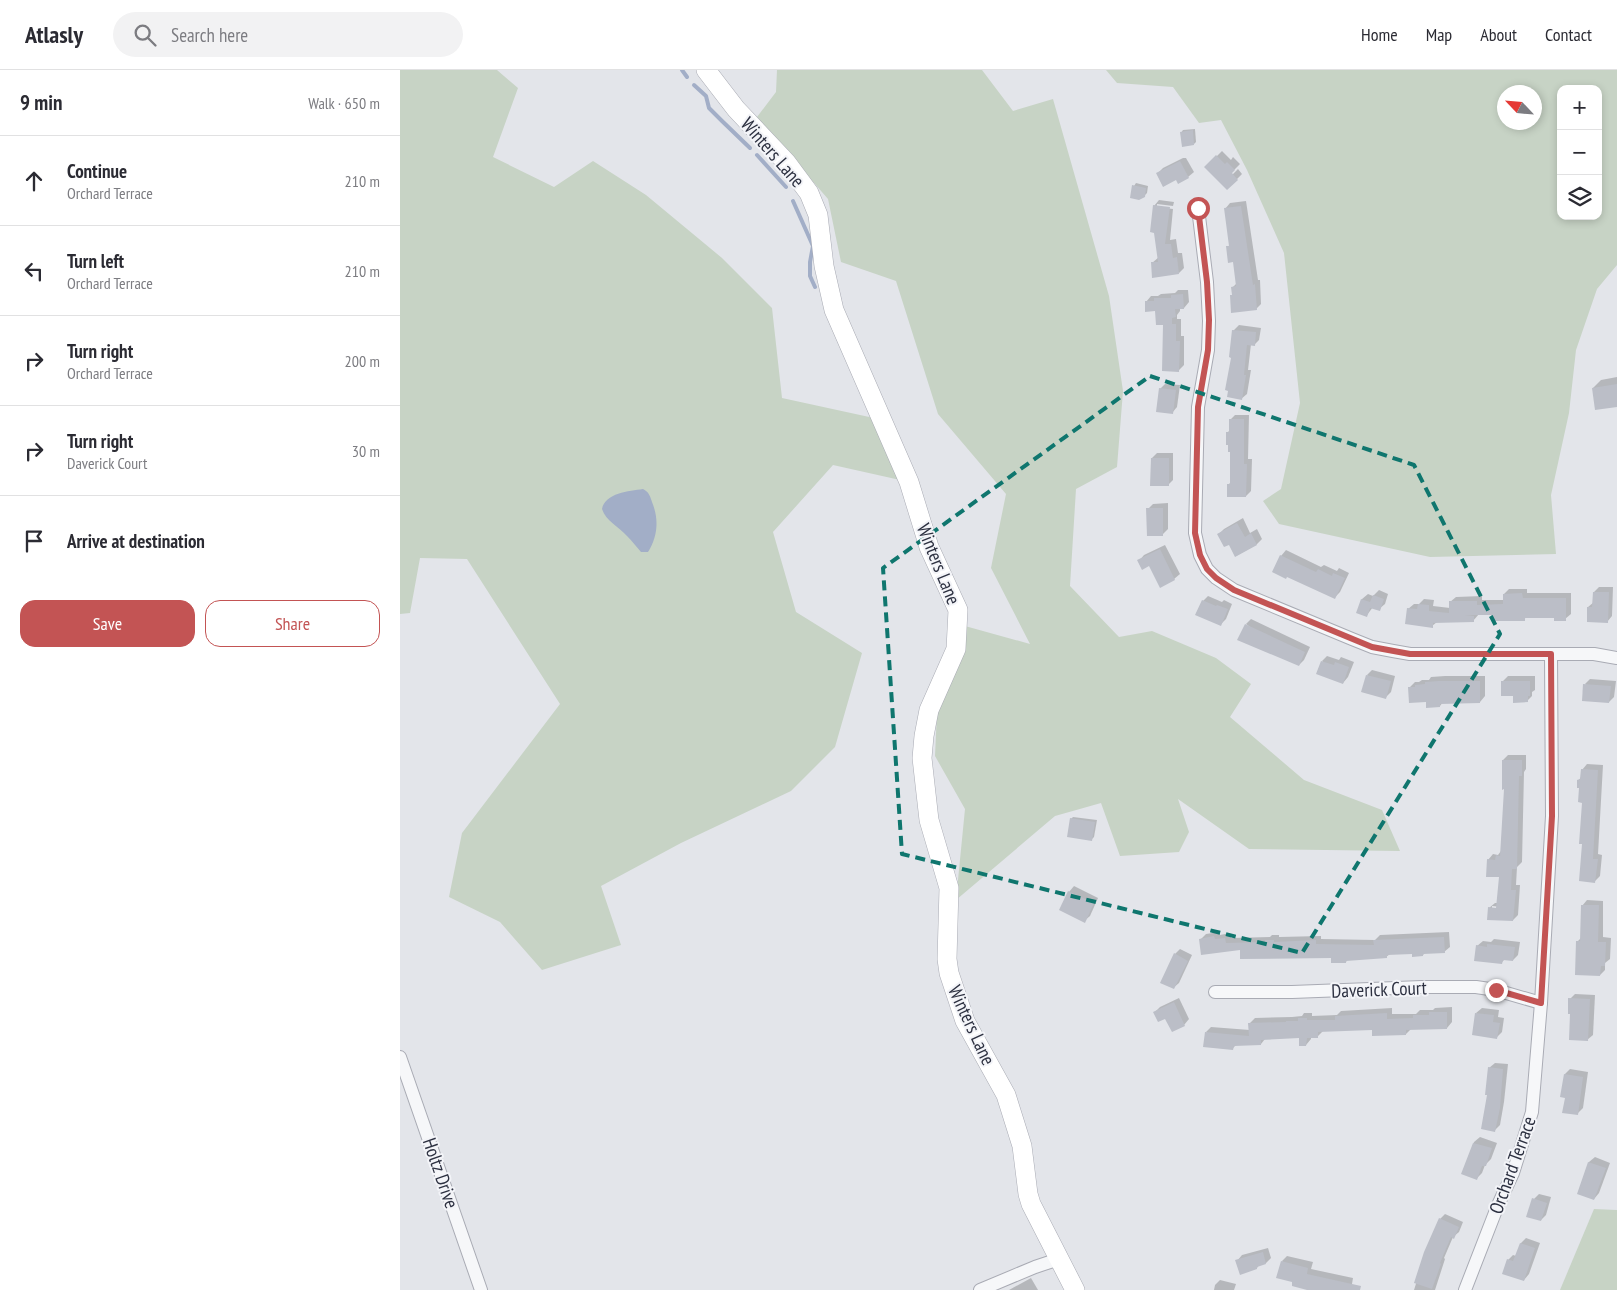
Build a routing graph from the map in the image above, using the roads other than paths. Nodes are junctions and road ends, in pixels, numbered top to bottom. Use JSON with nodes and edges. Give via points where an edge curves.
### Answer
{"nodes":[{"id":1,"x":706,"y":70,"type":"edge"},
{"id":2,"x":1198,"y":208,"type":"dead end"},
{"id":3,"x":1551,"y":654,"type":"junction"},
{"id":4,"x":1617,"y":658,"type":"edge"},
{"id":5,"x":1215,"y":992,"type":"dead end"},
{"id":6,"x":1541,"y":1003,"type":"junction"},
{"id":7,"x":400,"y":1057,"type":"edge"},
{"id":8,"x":1059,"y":1259,"type":"junction"},
{"id":9,"x":481,"y":1290,"type":"edge"},
{"id":10,"x":980,"y":1290,"type":"edge"},
{"id":11,"x":1074,"y":1290,"type":"edge"},
{"id":12,"x":1465,"y":1290,"type":"edge"}],
"edges":[{"from":1,"to":8,"type":"street","name":"Winters Lane","via":[[736,109],[786,162],[809,194],[818,215],[824,266],[834,310],[909,482],[929,547],[958,610],[956,648],[929,710],[922,758],[928,820],[949,888],[949,973],[965,1021],[1006,1095],[1022,1146],[1031,1204]]},
{"from":2,"to":3,"type":"street","via":[[1209,320],[1208,350],[1198,407],[1195,533],[1207,569],[1234,590],[1372,647],[1410,654]]},
{"from":3,"to":4,"type":"street","via":[[1594,654]]},
{"from":3,"to":6,"type":"street","name":"Orchard Terrace","via":[[1552,816]]},
{"from":5,"to":6,"type":"street","name":"Daverick Court","via":[[1476,987]]},
{"from":6,"to":12,"type":"street","name":"Orchard Terrace","via":[[1532,1112],[1513,1173]]},
{"from":7,"to":9,"type":"street","name":"Holtz Drive"},
{"from":8,"to":10,"type":"street"},
{"from":8,"to":11,"type":"street","name":"Winters Lane"}]}
